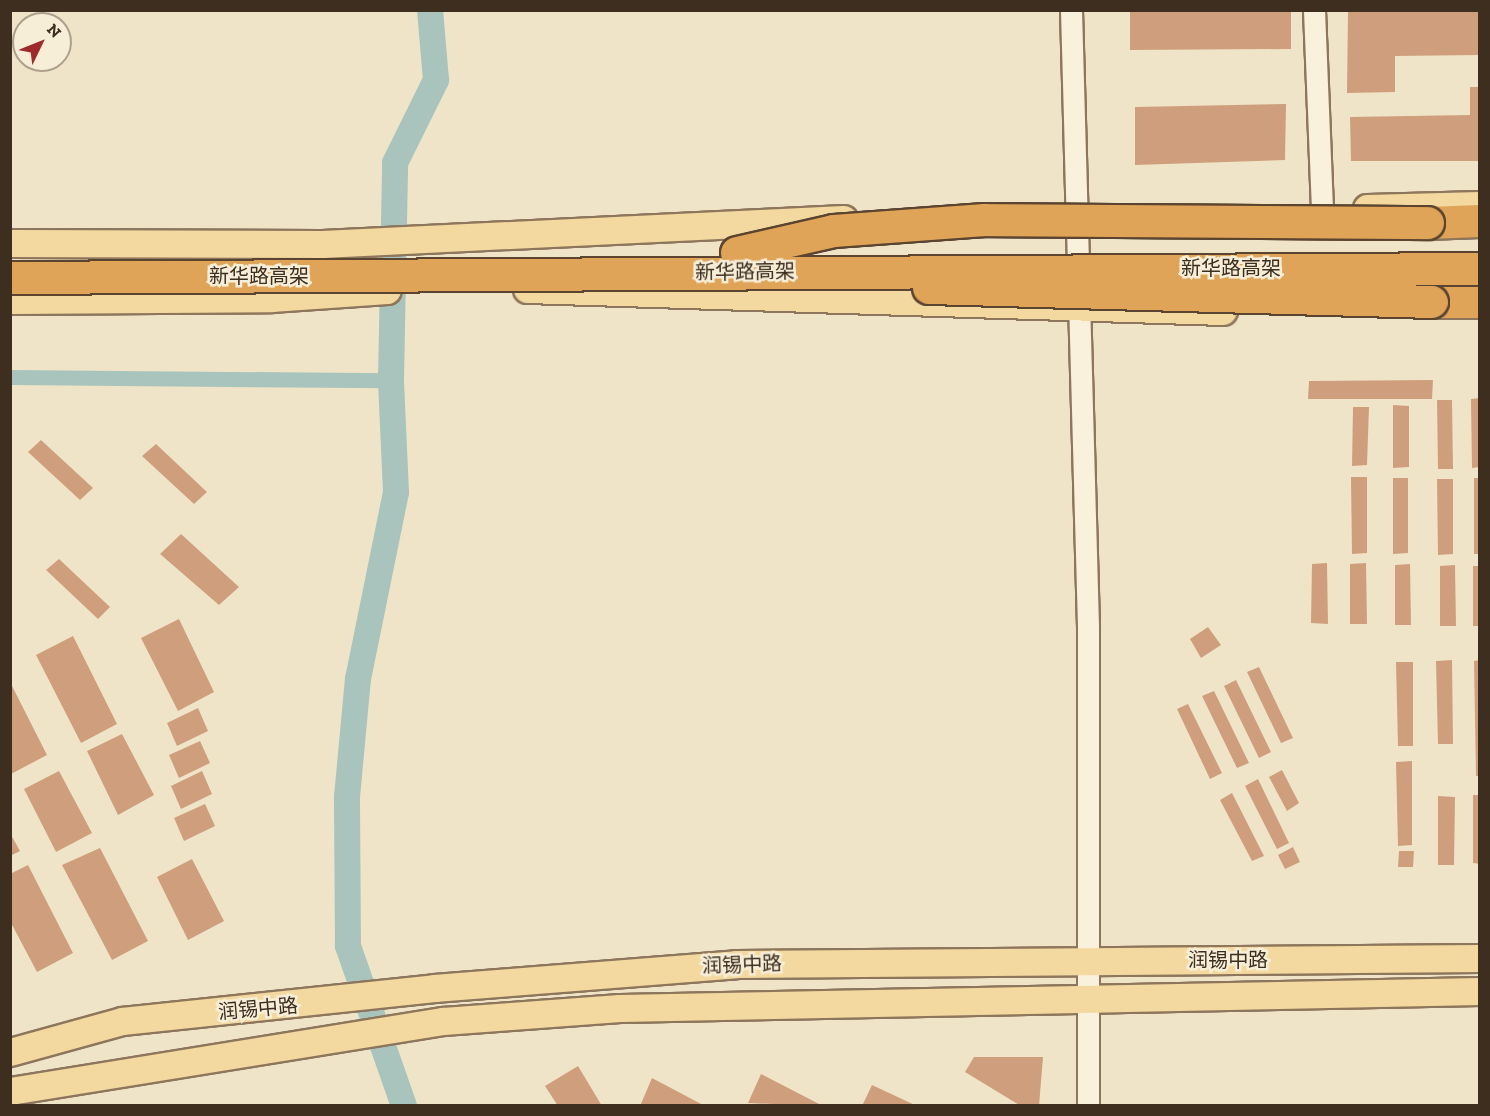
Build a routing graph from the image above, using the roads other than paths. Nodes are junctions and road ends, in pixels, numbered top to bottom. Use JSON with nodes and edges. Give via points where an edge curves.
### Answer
{"nodes":[{"id":1,"x":1071,"y":10,"type":"edge"},
{"id":2,"x":1314,"y":10,"type":"edge"},
{"id":3,"x":1479,"y":205,"type":"edge"},
{"id":4,"x":1074,"y":208,"type":"junction"},
{"id":5,"x":1322,"y":210,"type":"junction"},
{"id":6,"x":1479,"y":222,"type":"edge"},
{"id":7,"x":10,"y":243,"type":"edge"},
{"id":8,"x":1479,"y":249,"type":"edge"},
{"id":9,"x":10,"y":258,"type":"edge"},
{"id":10,"x":735,"y":263,"type":"junction"},
{"id":11,"x":1479,"y":269,"type":"edge"},
{"id":12,"x":10,"y":278,"type":"edge"},
{"id":13,"x":10,"y":300,"type":"edge"},
{"id":14,"x":1479,"y":302,"type":"edge"},
{"id":15,"x":1076,"y":310,"type":"junction"},
{"id":16,"x":1479,"y":314,"type":"edge"},
{"id":17,"x":1479,"y":958,"type":"edge"},
{"id":18,"x":1089,"y":961,"type":"junction"},
{"id":19,"x":1479,"y":991,"type":"edge"},
{"id":20,"x":1089,"y":999,"type":"junction"},
{"id":21,"x":10,"y":1052,"type":"edge"},
{"id":22,"x":10,"y":1091,"type":"edge"},
{"id":23,"x":1088,"y":1106,"type":"edge"}],
"edges":[{"from":1,"to":4,"type":"street"},
{"from":2,"to":5,"type":"street"},
{"from":3,"to":5,"type":"main road"},
{"from":4,"to":5,"type":"main road"},
{"from":4,"to":7,"type":"main road","via":[[322,244]]},
{"from":4,"to":15,"type":"street"},
{"from":6,"to":10,"type":"highway","bridge":true,"via":[[985,220],[834,231]]},
{"from":8,"to":10,"type":"highway","name":"新华路高架","bridge":true},
{"from":9,"to":10,"type":"highway","name":"新华路高架"},
{"from":10,"to":11,"type":"highway","name":"新华路高架","bridge":true},
{"from":10,"to":12,"type":"highway","name":"新华路高架","bridge":true},
{"from":10,"to":14,"type":"highway","bridge":true,"via":[[985,292]]},
{"from":13,"to":15,"type":"main road","via":[[465,286]]},
{"from":15,"to":16,"type":"main road"},
{"from":15,"to":18,"type":"street","via":[[1088,626]]},
{"from":17,"to":18,"type":"main road","name":"润锡中路"},
{"from":18,"to":20,"type":"street"},
{"from":18,"to":21,"type":"main road","name":"润锡中路","via":[[736,964],[434,988],[122,1022]]},
{"from":19,"to":20,"type":"main road","name":"润锡中路"},
{"from":20,"to":22,"type":"main road","name":"润锡中路","via":[[620,1008],[443,1021]]},
{"from":20,"to":23,"type":"street"}]}
